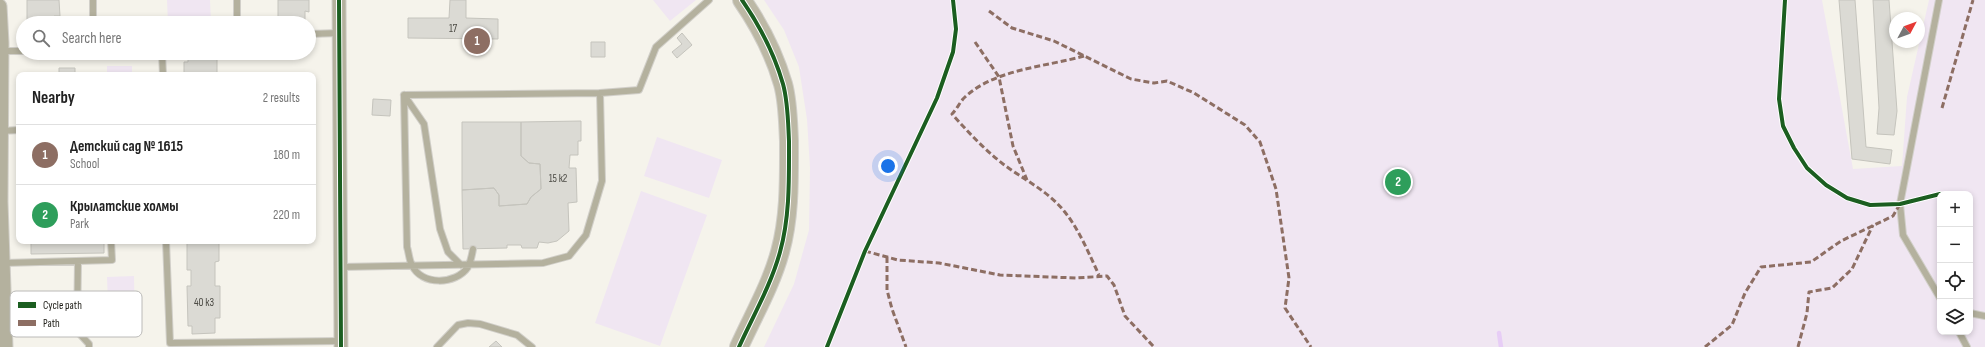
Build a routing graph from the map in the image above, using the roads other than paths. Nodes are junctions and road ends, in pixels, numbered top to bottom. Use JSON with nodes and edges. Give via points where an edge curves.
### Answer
{"nodes":[{"id":1,"x":93,"y":0,"type":"edge"},
{"id":2,"x":236,"y":0,"type":"edge"},
{"id":3,"x":339,"y":0,"type":"edge"},
{"id":4,"x":709,"y":0,"type":"edge"},
{"id":5,"x":742,"y":0,"type":"edge"},
{"id":6,"x":1939,"y":0,"type":"edge"},
{"id":7,"x":0,"y":6,"type":"edge"},
{"id":8,"x":93,"y":16,"type":"edge"},
{"id":9,"x":237,"y":16,"type":"edge"},
{"id":10,"x":339,"y":33,"type":"junction"},
{"id":11,"x":316,"y":34,"type":"edge"},
{"id":12,"x":2,"y":51,"type":"junction"},
{"id":13,"x":16,"y":51,"type":"edge"},
{"id":14,"x":162,"y":60,"type":"edge"},
{"id":15,"x":163,"y":72,"type":"edge"},
{"id":16,"x":600,"y":93,"type":"junction"},
{"id":17,"x":404,"y":95,"type":"junction"},
{"id":18,"x":1,"y":130,"type":"edge"},
{"id":19,"x":16,"y":130,"type":"edge"},
{"id":20,"x":1,"y":202,"type":"edge"},
{"id":21,"x":111,"y":244,"type":"edge"},
{"id":22,"x":166,"y":244,"type":"edge"},
{"id":23,"x":473,"y":249,"type":"dead end"},
{"id":24,"x":78,"y":261,"type":"junction"},
{"id":25,"x":4,"y":263,"type":"junction"},
{"id":26,"x":461,"y":265,"type":"junction"},
{"id":27,"x":340,"y":267,"type":"junction"},
{"id":28,"x":78,"y":291,"type":"edge"},
{"id":29,"x":1937,"y":293,"type":"edge"},
{"id":30,"x":1973,"y":314,"type":"edge"},
{"id":31,"x":1985,"y":316,"type":"edge"},
{"id":32,"x":6,"y":333,"type":"junction"},
{"id":33,"x":10,"y":333,"type":"edge"},
{"id":34,"x":1961,"y":335,"type":"edge"},
{"id":35,"x":83,"y":337,"type":"edge"},
{"id":36,"x":341,"y":344,"type":"edge"},
{"id":37,"x":258,"y":345,"type":"edge"},
{"id":38,"x":6,"y":347,"type":"edge"},
{"id":39,"x":89,"y":347,"type":"edge"},
{"id":40,"x":437,"y":347,"type":"edge"},
{"id":41,"x":532,"y":347,"type":"edge"},
{"id":42,"x":739,"y":347,"type":"edge"},
{"id":43,"x":1967,"y":347,"type":"edge"}],
"edges":[{"from":1,"to":8,"type":"lane"},
{"from":2,"to":9,"type":"lane"},
{"from":3,"to":10,"type":"street"},
{"from":4,"to":16,"type":"lane","via":[[656,48],[639,90]]},
{"from":5,"to":42,"type":"street","via":[[771,49],[783,85],[788,120],[789,168],[786,226],[780,254]]},
{"from":6,"to":29,"type":"lane","via":[[1900,204],[1903,235]]},
{"from":7,"to":12,"type":"street"},
{"from":10,"to":11,"type":"lane"},
{"from":10,"to":27,"type":"street"},
{"from":12,"to":13,"type":"lane"},
{"from":12,"to":18,"type":"street"},
{"from":14,"to":15,"type":"lane"},
{"from":16,"to":17,"type":"lane"},
{"from":16,"to":26,"type":"lane","via":[[602,181],[586,236],[569,256],[543,263]]},
{"from":17,"to":23,"type":"lane","via":[[407,247],[412,266],[430,280],[442,281],[467,268]]},
{"from":17,"to":26,"type":"lane","via":[[424,124],[440,229],[448,252]]},
{"from":18,"to":19,"type":"lane"},
{"from":18,"to":20,"type":"street"},
{"from":20,"to":25,"type":"street"},
{"from":21,"to":24,"type":"lane","via":[[112,260]]},
{"from":22,"to":37,"type":"lane","via":[[170,343]]},
{"from":24,"to":25,"type":"lane"},
{"from":24,"to":28,"type":"lane"},
{"from":25,"to":32,"type":"street"},
{"from":26,"to":27,"type":"lane"},
{"from":27,"to":36,"type":"street"},
{"from":30,"to":31,"type":"lane"},
{"from":32,"to":33,"type":"lane"},
{"from":32,"to":38,"type":"street"},
{"from":34,"to":43,"type":"lane"},
{"from":35,"to":39,"type":"lane"},
{"from":36,"to":37,"type":"lane"},
{"from":40,"to":41,"type":"lane","via":[[458,326],[468,323],[517,335]]}]}
